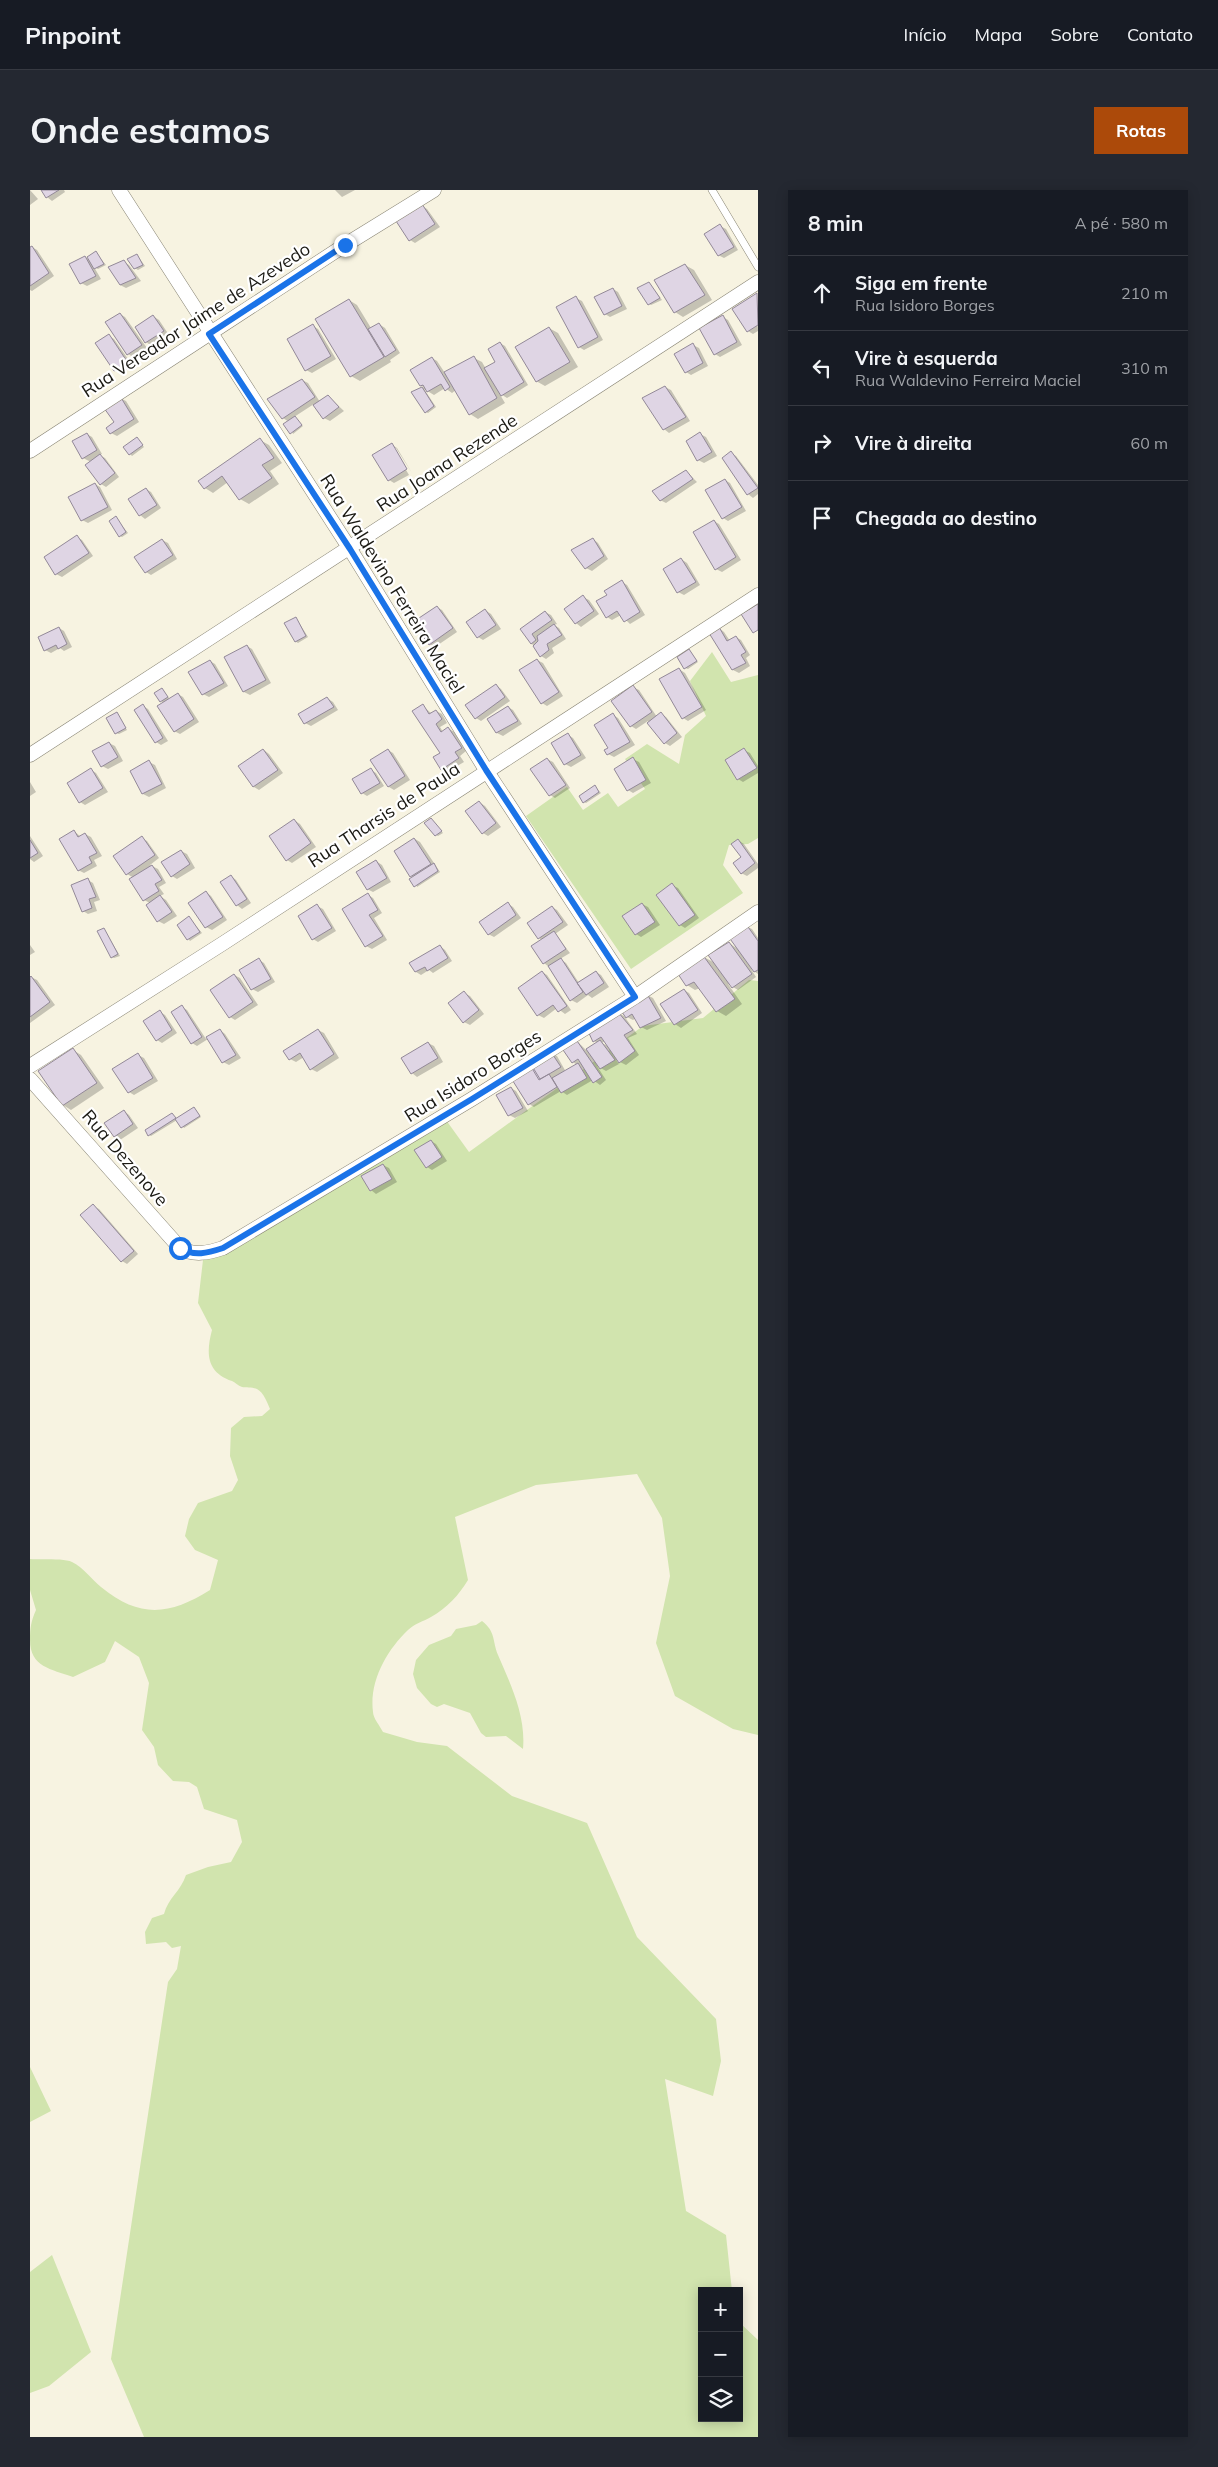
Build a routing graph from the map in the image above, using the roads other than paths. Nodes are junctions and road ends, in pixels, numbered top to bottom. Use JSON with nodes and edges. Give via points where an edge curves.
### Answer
{"nodes":[{"id":1,"x":118,"y":190,"type":"edge"},
{"id":2,"x":434,"y":190,"type":"edge"},
{"id":3,"x":712,"y":190,"type":"edge"},
{"id":4,"x":758,"y":266,"type":"edge"},
{"id":5,"x":758,"y":282,"type":"edge"},
{"id":6,"x":209,"y":334,"type":"junction"},
{"id":7,"x":30,"y":451,"type":"edge"},
{"id":8,"x":350,"y":549,"type":"junction"},
{"id":9,"x":758,"y":595,"type":"edge"},
{"id":10,"x":30,"y":755,"type":"edge"},
{"id":11,"x":486,"y":770,"type":"junction"},
{"id":12,"x":758,"y":912,"type":"edge"},
{"id":13,"x":635,"y":997,"type":"junction"},
{"id":14,"x":30,"y":1066,"type":"edge"},
{"id":15,"x":30,"y":1078,"type":"edge"},
{"id":16,"x":198,"y":1253,"type":"joint"}],
"edges":[{"from":1,"to":6,"type":"street","name":"Rua Waldevino Ferreira Maciel"},
{"from":2,"to":6,"type":"street","name":"Rua Vereador Jaime de Azevedo"},
{"from":3,"to":4,"type":"lane"},
{"from":5,"to":8,"type":"street","name":"Rua Joana Rezende"},
{"from":6,"to":7,"type":"street","name":"Rua Vereador Jaime de Azevedo"},
{"from":6,"to":8,"type":"street","name":"Rua Waldevino Ferreira Maciel"},
{"from":8,"to":10,"type":"street","name":"Rua Joana Rezende"},
{"from":8,"to":11,"type":"street","name":"Rua Waldevino Ferreira Maciel"},
{"from":9,"to":11,"type":"street","name":"Rua Tharsis de Paula"},
{"from":11,"to":13,"type":"street","name":"Rua Waldevino Ferreira Maciel"},
{"from":11,"to":14,"type":"street","name":"Rua Tharsis de Paula"},
{"from":12,"to":13,"type":"street","name":"Rua Isidoro Borges"},
{"from":13,"to":16,"type":"street","name":"Rua Isidoro Borges","via":[[223,1248]]},
{"from":15,"to":16,"type":"street","name":"Rua Dezenove","via":[[180,1248]]}]}
